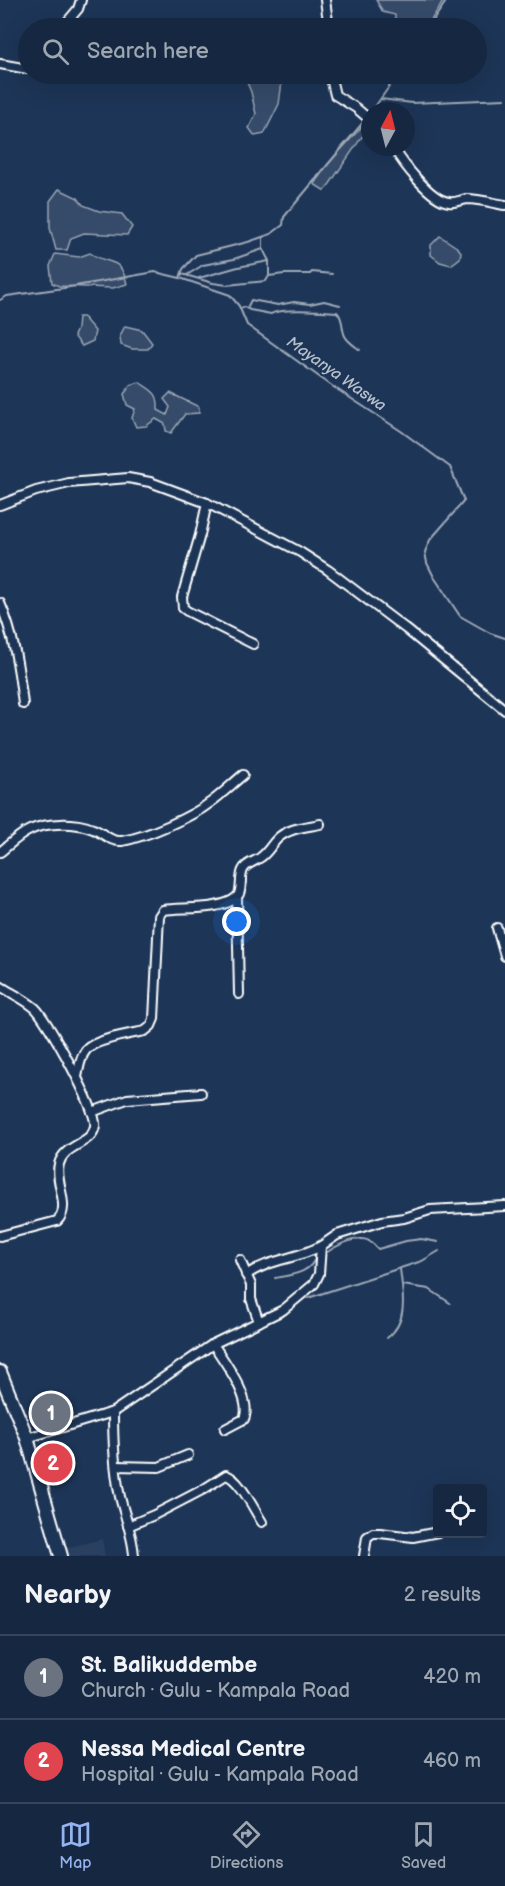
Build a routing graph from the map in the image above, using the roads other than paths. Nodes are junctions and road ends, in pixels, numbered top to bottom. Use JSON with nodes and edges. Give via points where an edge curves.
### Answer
{"nodes":[{"id":1,"x":81,"y":0,"type":"edge"},
{"id":2,"x":325,"y":0,"type":"edge"},
{"id":3,"x":70,"y":18,"type":"edge"},
{"id":4,"x":328,"y":18,"type":"edge"},
{"id":5,"x":0,"y":64,"type":"edge"},
{"id":6,"x":18,"y":67,"type":"edge"},
{"id":7,"x":332,"y":84,"type":"edge"},
{"id":8,"x":361,"y":112,"type":"edge"},
{"id":9,"x":399,"y":156,"type":"edge"},
{"id":10,"x":505,"y":205,"type":"edge"},
{"id":11,"x":207,"y":503,"type":"junction"},
{"id":12,"x":0,"y":505,"type":"edge"},
{"id":13,"x":0,"y":603,"type":"edge"},
{"id":14,"x":253,"y":644,"type":"dead end"},
{"id":15,"x":23,"y":704,"type":"dead end"},
{"id":16,"x":505,"y":710,"type":"edge"},
{"id":17,"x":243,"y":775,"type":"dead end"},
{"id":18,"x":320,"y":824,"type":"dead end"},
{"id":19,"x":0,"y":852,"type":"edge"},
{"id":20,"x":237,"y":897,"type":"junction"},
{"id":21,"x":497,"y":928,"type":"dead end"},
{"id":22,"x":505,"y":956,"type":"edge"},
{"id":23,"x":0,"y":986,"type":"edge"},
{"id":24,"x":238,"y":994,"type":"dead end"},
{"id":25,"x":77,"y":1077,"type":"junction"},
{"id":26,"x":201,"y":1093,"type":"dead end"},
{"id":27,"x":92,"y":1112,"type":"junction"},
{"id":28,"x":505,"y":1206,"type":"edge"},
{"id":29,"x":0,"y":1236,"type":"edge"},
{"id":30,"x":321,"y":1246,"type":"junction"},
{"id":31,"x":240,"y":1260,"type":"dead end"},
{"id":32,"x":246,"y":1275,"type":"junction"},
{"id":33,"x":259,"y":1322,"type":"junction"},
{"id":34,"x":213,"y":1344,"type":"junction"},
{"id":35,"x":0,"y":1372,"type":"edge"},
{"id":36,"x":113,"y":1412,"type":"junction"},
{"id":37,"x":225,"y":1429,"type":"dead end"},
{"id":38,"x":27,"y":1438,"type":"junction"},
{"id":39,"x":188,"y":1455,"type":"dead end"},
{"id":40,"x":116,"y":1466,"type":"junction"},
{"id":41,"x":262,"y":1522,"type":"dead end"},
{"id":42,"x":128,"y":1526,"type":"junction"},
{"id":43,"x":433,"y":1533,"type":"edge"},
{"id":44,"x":61,"y":1556,"type":"edge"},
{"id":45,"x":134,"y":1556,"type":"edge"},
{"id":46,"x":364,"y":1556,"type":"edge"}],
"edges":[{"from":1,"to":3,"type":"street"},
{"from":2,"to":4,"type":"street"},
{"from":5,"to":6,"type":"street"},
{"from":7,"to":8,"type":"street","via":[[335,95]]},
{"from":9,"to":10,"type":"street","via":[[411,174],[445,202],[467,199]]},
{"from":11,"to":12,"type":"street","via":[[128,478],[69,483],[36,490]]},
{"from":11,"to":14,"type":"street","via":[[182,597],[183,608]]},
{"from":11,"to":16,"type":"street","via":[[328,570]]},
{"from":13,"to":15,"type":"street","via":[[18,663]]},
{"from":17,"to":19,"type":"street","via":[[209,804],[137,838],[110,840],[95,829],[59,824],[31,830]]},
{"from":18,"to":20,"type":"street","via":[[287,832],[263,856],[245,866]]},
{"from":20,"to":24,"type":"street"},
{"from":20,"to":25,"type":"street","via":[[217,905],[163,910],[159,916],[151,1026],[86,1050]]},
{"from":21,"to":22,"type":"street"},
{"from":23,"to":25,"type":"street","via":[[36,1009]]},
{"from":25,"to":27,"type":"street"},
{"from":26,"to":27,"type":"street","via":[[127,1099]]},
{"from":27,"to":29,"type":"street","via":[[96,1120],[93,1134],[70,1148],[58,1166],[64,1211],[61,1217]]},
{"from":28,"to":30,"type":"street","via":[[430,1210],[337,1235]]},
{"from":30,"to":32,"type":"street"},
{"from":30,"to":33,"type":"street","via":[[320,1274],[314,1284],[283,1311]]},
{"from":31,"to":32,"type":"street"},
{"from":32,"to":33,"type":"street"},
{"from":33,"to":34,"type":"street"},
{"from":34,"to":36,"type":"street"},
{"from":34,"to":37,"type":"street","via":[[246,1407],[244,1419]]},
{"from":35,"to":38,"type":"main road"},
{"from":36,"to":38,"type":"street"},
{"from":36,"to":40,"type":"street"},
{"from":38,"to":44,"type":"main road"},
{"from":39,"to":40,"type":"street","via":[[159,1467]]},
{"from":40,"to":42,"type":"street"},
{"from":41,"to":42,"type":"street","via":[[237,1482],[226,1475]]},
{"from":42,"to":45,"type":"street"},
{"from":43,"to":46,"type":"street","via":[[413,1537],[373,1533],[367,1537]]}]}
